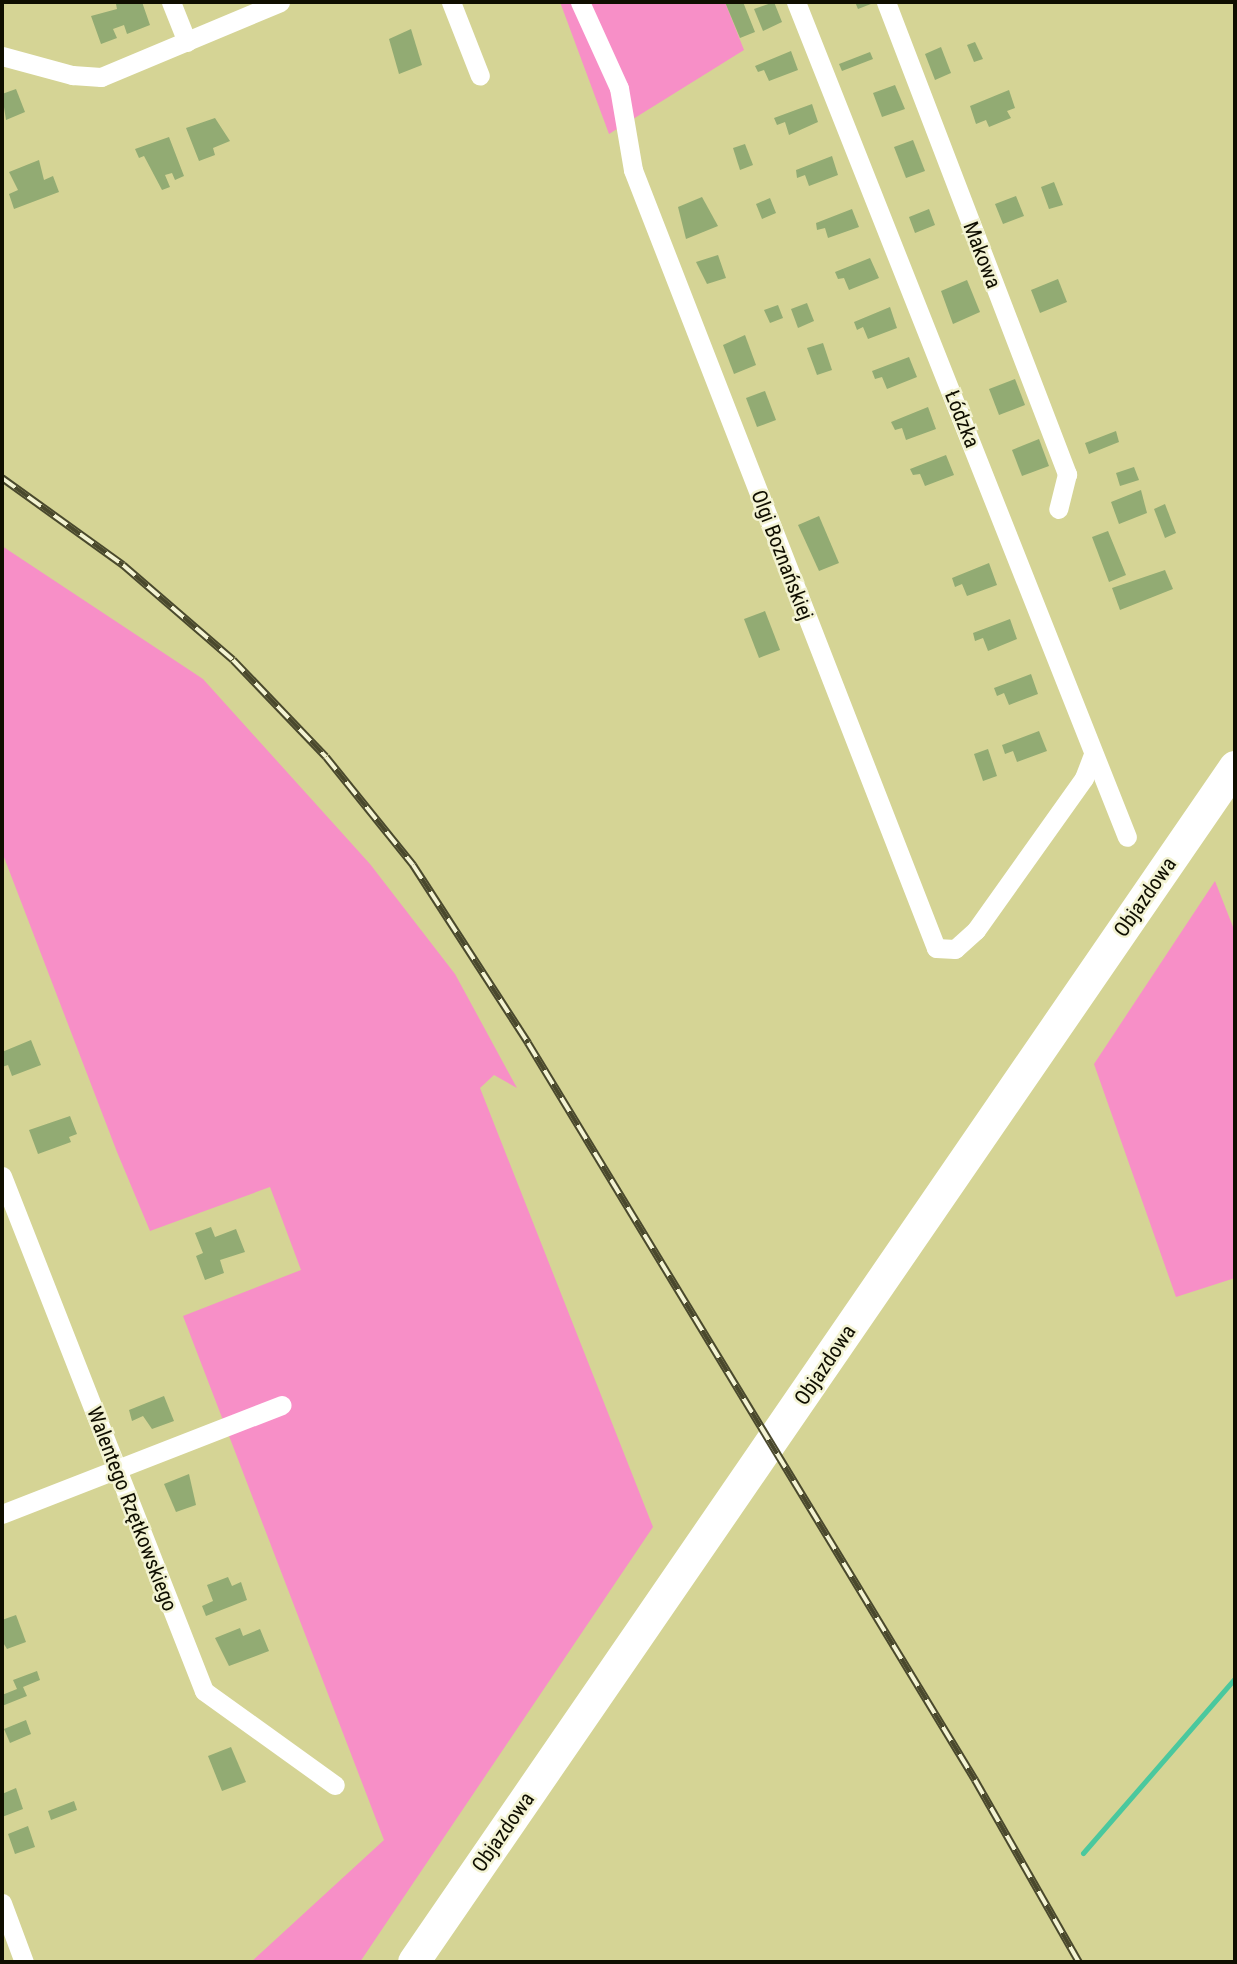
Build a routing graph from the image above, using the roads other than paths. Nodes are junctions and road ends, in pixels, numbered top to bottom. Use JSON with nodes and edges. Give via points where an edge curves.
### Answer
{"nodes":[{"id":1,"x":171,"y":2,"type":"edge"},
{"id":2,"x":281,"y":2,"type":"edge"},
{"id":3,"x":451,"y":2,"type":"edge"},
{"id":4,"x":580,"y":2,"type":"edge"},
{"id":5,"x":796,"y":2,"type":"edge"},
{"id":6,"x":886,"y":2,"type":"edge"},
{"id":7,"x":187,"y":42,"type":"junction"},
{"id":8,"x":2,"y":55,"type":"edge"},
{"id":9,"x":480,"y":76,"type":"dead end"},
{"id":10,"x":1058,"y":509,"type":"dead end"},
{"id":11,"x":1093,"y":754,"type":"junction"},
{"id":12,"x":1235,"y":767,"type":"edge"},
{"id":13,"x":1127,"y":837,"type":"dead end"},
{"id":14,"x":2,"y":1176,"type":"edge"},
{"id":15,"x":282,"y":1405,"type":"dead end"},
{"id":16,"x":117,"y":1472,"type":"junction"},
{"id":17,"x":2,"y":1514,"type":"edge"},
{"id":18,"x":335,"y":1785,"type":"dead end"},
{"id":19,"x":2,"y":1903,"type":"edge"},
{"id":20,"x":24,"y":1962,"type":"edge"},
{"id":21,"x":414,"y":1962,"type":"edge"}],
"edges":[{"from":1,"to":7,"type":"street"},
{"from":2,"to":7,"type":"street"},
{"from":3,"to":9,"type":"street"},
{"from":4,"to":11,"type":"street","name":"Olgi Boznańskiej","via":[[625,113],[633,170],[930,939],[941,950],[955,949],[976,930],[1084,778]]},
{"from":5,"to":11,"type":"street","name":"Łódzka"},
{"from":6,"to":10,"type":"street","name":"Makowa","via":[[1067,474]]},
{"from":7,"to":8,"type":"street","via":[[101,77],[72,75]]},
{"from":11,"to":13,"type":"street","name":"Łódzka"},
{"from":12,"to":21,"type":"main road","name":"Objazdowa"},
{"from":14,"to":16,"type":"street","name":"Walentego Rzętkowskiego"},
{"from":15,"to":16,"type":"street"},
{"from":16,"to":17,"type":"street"},
{"from":16,"to":18,"type":"street","name":"Walentego Rzętkowskiego","via":[[204,1691]]},
{"from":19,"to":20,"type":"street"}]}
